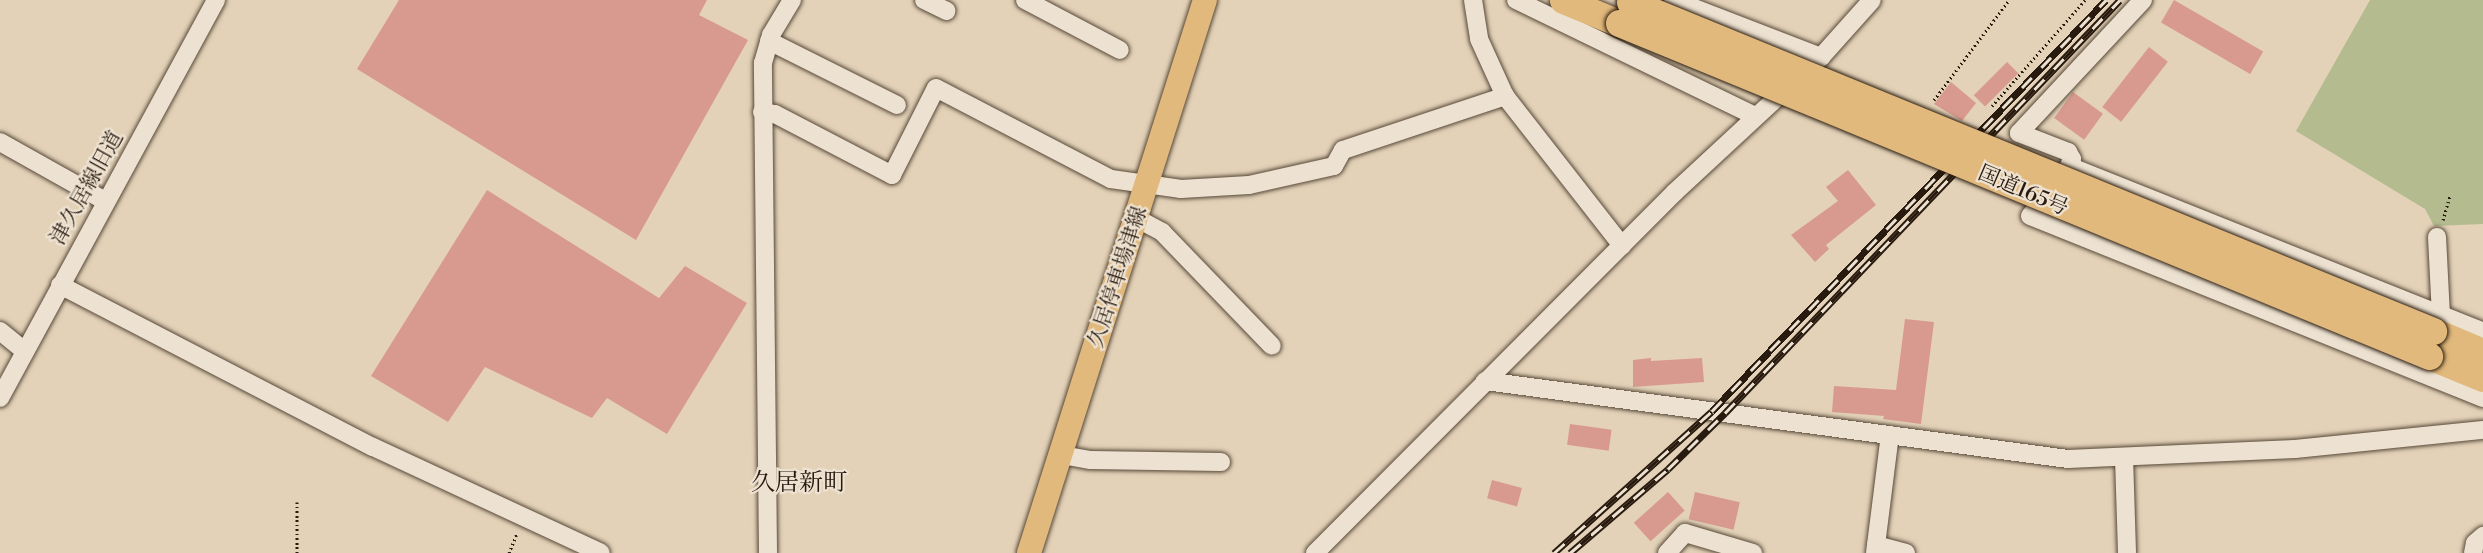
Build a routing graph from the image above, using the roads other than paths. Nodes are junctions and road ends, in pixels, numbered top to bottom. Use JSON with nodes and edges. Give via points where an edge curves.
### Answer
{"nodes":[{"id":1,"x":792,"y":0,"type":"edge"},
{"id":2,"x":1024,"y":0,"type":"edge"},
{"id":3,"x":1205,"y":0,"type":"edge"},
{"id":4,"x":1473,"y":0,"type":"edge"},
{"id":5,"x":1516,"y":0,"type":"edge"},
{"id":6,"x":1563,"y":0,"type":"edge"},
{"id":7,"x":1673,"y":0,"type":"edge"},
{"id":8,"x":2143,"y":0,"type":"edge"},
{"id":9,"x":211,"y":2,"type":"edge"},
{"id":10,"x":1861,"y":4,"type":"edge"},
{"id":11,"x":1625,"y":9,"type":"edge"},
{"id":12,"x":770,"y":41,"type":"junction"},
{"id":13,"x":1120,"y":50,"type":"dead end"},
{"id":14,"x":1821,"y":57,"type":"junction"},
{"id":15,"x":1504,"y":96,"type":"junction"},
{"id":16,"x":897,"y":105,"type":"dead end"},
{"id":17,"x":762,"y":112,"type":"junction"},
{"id":18,"x":1755,"y":116,"type":"junction"},
{"id":19,"x":0,"y":142,"type":"edge"},
{"id":20,"x":2069,"y":166,"type":"junction"},
{"id":21,"x":1147,"y":186,"type":"junction"},
{"id":22,"x":105,"y":201,"type":"junction"},
{"id":23,"x":1136,"y":218,"type":"junction"},
{"id":24,"x":2437,"y":237,"type":"road end"},
{"id":25,"x":1622,"y":246,"type":"junction"},
{"id":26,"x":60,"y":285,"type":"junction"},
{"id":27,"x":0,"y":331,"type":"edge"},
{"id":28,"x":2483,"y":332,"type":"edge"},
{"id":29,"x":2434,"y":334,"type":"junction"},
{"id":30,"x":1272,"y":346,"type":"dead end"},
{"id":31,"x":25,"y":351,"type":"junction"},
{"id":32,"x":2483,"y":352,"type":"edge"},
{"id":33,"x":2483,"y":378,"type":"edge"},
{"id":34,"x":1485,"y":381,"type":"junction"},
{"id":35,"x":2483,"y":398,"type":"edge"},
{"id":36,"x":0,"y":399,"type":"edge"},
{"id":37,"x":2483,"y":430,"type":"edge"},
{"id":38,"x":1890,"y":435,"type":"junction"},
{"id":39,"x":1062,"y":455,"type":"junction"},
{"id":40,"x":2124,"y":457,"type":"junction"},
{"id":41,"x":1221,"y":462,"type":"dead end"},
{"id":42,"x":2483,"y":536,"type":"edge"},
{"id":43,"x":1876,"y":549,"type":"edge"},
{"id":44,"x":601,"y":553,"type":"edge"},
{"id":45,"x":768,"y":553,"type":"edge"},
{"id":46,"x":1029,"y":553,"type":"edge"},
{"id":47,"x":1315,"y":553,"type":"edge"},
{"id":48,"x":1667,"y":553,"type":"edge"},
{"id":49,"x":1753,"y":553,"type":"edge"},
{"id":50,"x":1906,"y":553,"type":"edge"},
{"id":51,"x":2127,"y":553,"type":"edge"},
{"id":52,"x":2473,"y":553,"type":"edge"}],
"edges":[{"from":1,"to":12,"type":"street"},
{"from":2,"to":13,"type":"street"},
{"from":3,"to":21,"type":"main road","name":"久居停車場津線"},
{"from":4,"to":15,"type":"street","via":[[1479,39]]},
{"from":5,"to":18,"type":"street"},
{"from":6,"to":11,"type":"highway","name":"国道165号"},
{"from":7,"to":14,"type":"street"},
{"from":8,"to":20,"type":"street","via":[[2019,133],[2068,152],[2072,159]]},
{"from":9,"to":22,"type":"street","name":"津久居線旧道"},
{"from":10,"to":14,"type":"street"},
{"from":11,"to":29,"type":"highway","name":"国道165号","bridge":true},
{"from":12,"to":16,"type":"street"},
{"from":12,"to":17,"type":"street","via":[[763,63]]},
{"from":14,"to":18,"type":"street"},
{"from":15,"to":21,"type":"street","via":[[1343,150],[1334,166],[1249,185]]},
{"from":15,"to":25,"type":"street","via":[[1521,111]]},
{"from":17,"to":21,"type":"street","via":[[775,114],[892,175],[936,88],[1111,179]]},
{"from":17,"to":45,"type":"street"},
{"from":18,"to":25,"type":"street"},
{"from":19,"to":22,"type":"street"},
{"from":20,"to":29,"type":"street"},
{"from":20,"to":35,"type":"street","via":[[2030,216]]},
{"from":21,"to":23,"type":"main road","name":"久居停車場津線"},
{"from":22,"to":26,"type":"street","name":"津久居線旧道"},
{"from":23,"to":30,"type":"street","via":[[1162,232]]},
{"from":23,"to":39,"type":"main road","name":"久居停車場津線"},
{"from":24,"to":29,"type":"street"},
{"from":25,"to":34,"type":"street"},
{"from":26,"to":31,"type":"street","name":"津久居線旧道"},
{"from":26,"to":44,"type":"street","via":[[373,447]]},
{"from":27,"to":31,"type":"street"},
{"from":28,"to":29,"type":"street"},
{"from":29,"to":32,"type":"highway","name":"国道165号"},
{"from":29,"to":33,"type":"highway","name":"国道165号"},
{"from":31,"to":36,"type":"street","name":"津久居線旧道"},
{"from":34,"to":38,"type":"street"},
{"from":34,"to":47,"type":"street"},
{"from":37,"to":40,"type":"street","via":[[2295,449]]},
{"from":38,"to":40,"type":"street","via":[[2068,459]]},
{"from":38,"to":43,"type":"street"},
{"from":39,"to":41,"type":"street","via":[[1091,460]]},
{"from":39,"to":46,"type":"main road","name":"久居停車場津線"},
{"from":40,"to":51,"type":"street"},
{"from":42,"to":52,"type":"street","via":[[2475,543]]},
{"from":43,"to":50,"type":"street"},
{"from":48,"to":49,"type":"street","via":[[1685,533]]}]}
